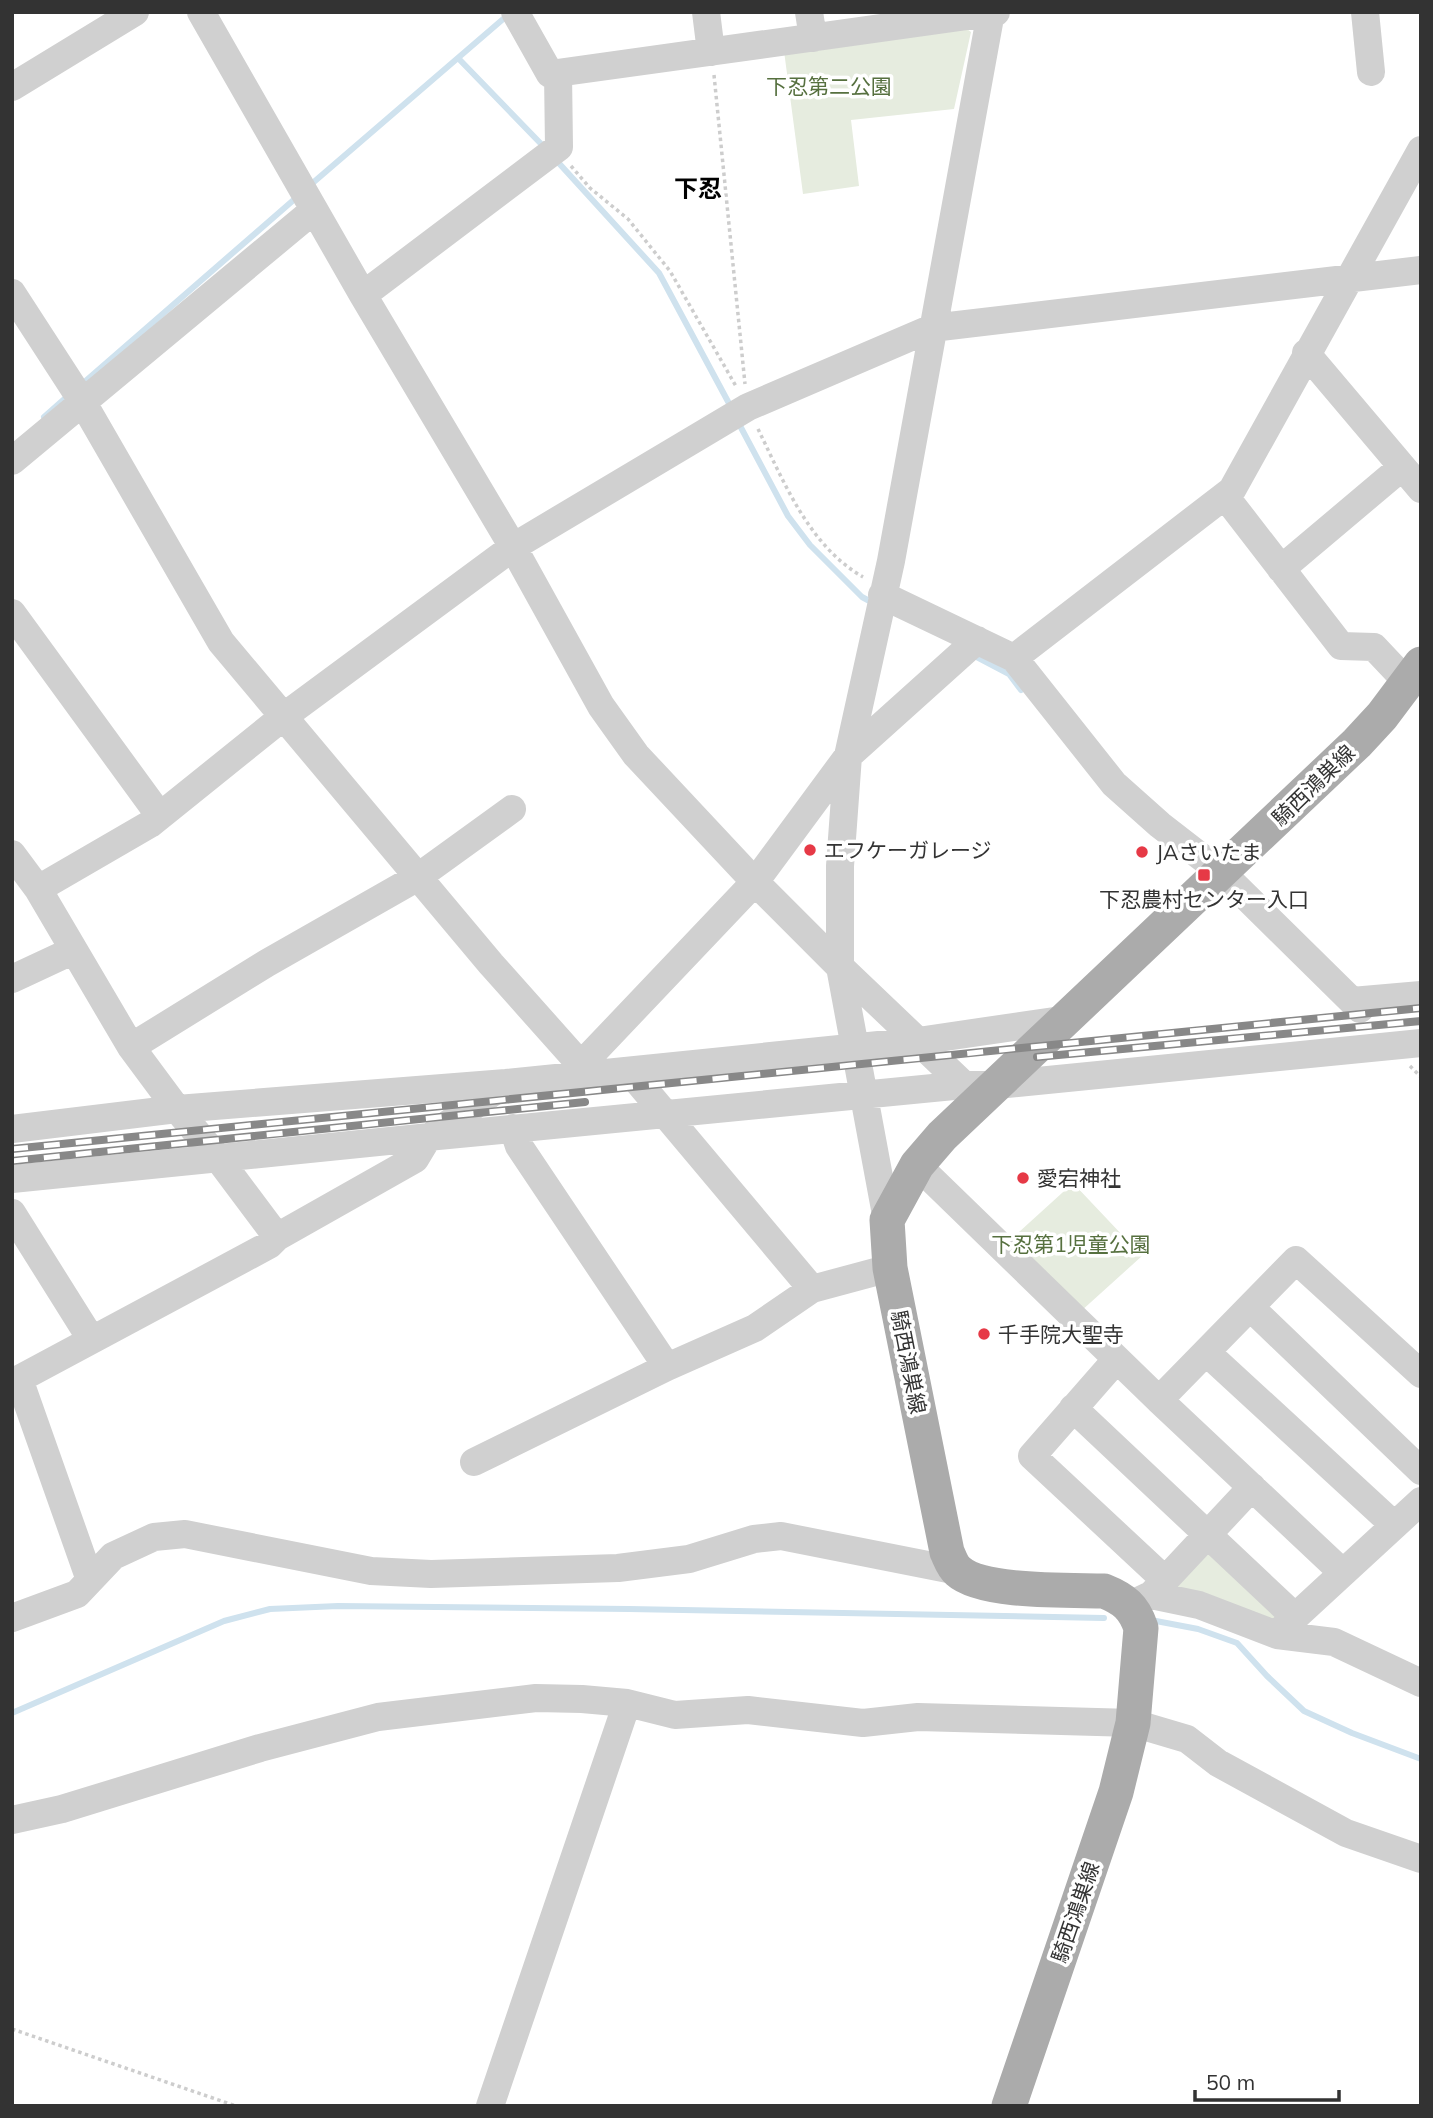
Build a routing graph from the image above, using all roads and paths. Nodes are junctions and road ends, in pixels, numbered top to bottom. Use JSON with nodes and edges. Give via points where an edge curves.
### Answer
{"nodes":[{"id":1,"x":135,"y":12,"type":"edge"},
{"id":2,"x":201,"y":12,"type":"edge"},
{"id":3,"x":515,"y":12,"type":"edge"},
{"id":4,"x":706,"y":12,"type":"edge"},
{"id":5,"x":992,"y":12,"type":"edge"},
{"id":6,"x":1364,"y":12,"type":"edge"},
{"id":7,"x":895,"y":19,"type":"edge"},
{"id":8,"x":811,"y":25,"type":"edge"},
{"id":9,"x":711,"y":52,"type":"junction"},
{"id":10,"x":1371,"y":72,"type":"dead end"},
{"id":11,"x":558,"y":73,"type":"junction"},
{"id":12,"x":12,"y":87,"type":"edge"},
{"id":13,"x":559,"y":146,"type":"junction"},
{"id":14,"x":1420,"y":152,"type":"edge"},
{"id":15,"x":314,"y":210,"type":"junction"},
{"id":16,"x":1421,"y":270,"type":"edge"},
{"id":17,"x":1347,"y":280,"type":"junction"},
{"id":18,"x":12,"y":293,"type":"edge"},
{"id":19,"x":363,"y":295,"type":"junction"},
{"id":20,"x":932,"y":328,"type":"junction"},
{"id":21,"x":1307,"y":353,"type":"junction"},
{"id":22,"x":82,"y":401,"type":"junction"},
{"id":23,"x":748,"y":407,"type":"junction"},
{"id":24,"x":12,"y":461,"type":"edge"},
{"id":25,"x":1402,"y":467,"type":"junction"},
{"id":26,"x":1421,"y":489,"type":"edge"},
{"id":27,"x":1224,"y":496,"type":"junction"},
{"id":28,"x":513,"y":547,"type":"junction"},
{"id":29,"x":1281,"y":569,"type":"junction"},
{"id":30,"x":883,"y":591,"type":"junction"},
{"id":31,"x":12,"y":613,"type":"edge"},
{"id":32,"x":977,"y":640,"type":"junction"},
{"id":33,"x":1014,"y":658,"type":"junction"},
{"id":34,"x":1414,"y":673,"type":"edge"},
{"id":35,"x":283,"y":717,"type":"junction"},
{"id":36,"x":848,"y":756,"type":"junction"},
{"id":37,"x":512,"y":808,"type":"dead end"},
{"id":38,"x":160,"y":816,"type":"junction"},
{"id":39,"x":12,"y":854,"type":"edge"},
{"id":40,"x":418,"y":877,"type":"junction"},
{"id":41,"x":1217,"y":877,"type":"junction"},
{"id":42,"x":755,"y":882,"type":"junction"},
{"id":43,"x":38,"y":888,"type":"junction"},
{"id":44,"x":72,"y":951,"type":"junction"},
{"id":45,"x":840,"y":968,"type":"junction"},
{"id":46,"x":12,"y":979,"type":"edge"},
{"id":47,"x":1421,"y":995,"type":"edge"},
{"id":48,"x":1068,"y":1019,"type":"junction"},
{"id":49,"x":918,"y":1041,"type":"junction"},
{"id":50,"x":1421,"y":1043,"type":"edge"},
{"id":51,"x":131,"y":1047,"type":"junction"},
{"id":52,"x":854,"y":1047,"type":"junction"},
{"id":53,"x":582,"y":1070,"type":"junction"},
{"id":54,"x":629,"y":1071,"type":"junction"},
{"id":55,"x":506,"y":1083,"type":"junction"},
{"id":56,"x":980,"y":1085,"type":"junction"},
{"id":57,"x":864,"y":1095,"type":"junction"},
{"id":58,"x":177,"y":1109,"type":"junction"},
{"id":59,"x":664,"y":1116,"type":"junction"},
{"id":60,"x":513,"y":1128,"type":"junction"},
{"id":61,"x":12,"y":1129,"type":"edge"},
{"id":62,"x":427,"y":1139,"type":"junction"},
{"id":63,"x":218,"y":1158,"type":"junction"},
{"id":64,"x":917,"y":1165,"type":"junction"},
{"id":65,"x":12,"y":1179,"type":"edge"},
{"id":66,"x":12,"y":1213,"type":"edge"},
{"id":67,"x":887,"y":1220,"type":"junction"},
{"id":68,"x":277,"y":1237,"type":"junction"},
{"id":69,"x":890,"y":1268,"type":"junction"},
{"id":70,"x":812,"y":1289,"type":"junction"},
{"id":71,"x":1250,"y":1307,"type":"junction"},
{"id":72,"x":91,"y":1339,"type":"junction"},
{"id":73,"x":1206,"y":1352,"type":"junction"},
{"id":74,"x":1116,"y":1360,"type":"junction"},
{"id":75,"x":667,"y":1367,"type":"junction"},
{"id":76,"x":1421,"y":1374,"type":"edge"},
{"id":77,"x":1159,"y":1400,"type":"junction"},
{"id":78,"x":1073,"y":1408,"type":"junction"},
{"id":79,"x":474,"y":1462,"type":"dead end"},
{"id":80,"x":1421,"y":1471,"type":"edge"},
{"id":81,"x":1251,"y":1486,"type":"junction"},
{"id":82,"x":1421,"y":1501,"type":"edge"},
{"id":83,"x":1394,"y":1525,"type":"junction"},
{"id":84,"x":1206,"y":1534,"type":"junction"},
{"id":85,"x":958,"y":1571,"type":"junction"},
{"id":86,"x":1342,"y":1572,"type":"junction"},
{"id":87,"x":90,"y":1580,"type":"junction"},
{"id":88,"x":1149,"y":1593,"type":"junction"},
{"id":89,"x":12,"y":1618,"type":"edge"},
{"id":90,"x":1285,"y":1626,"type":"junction"},
{"id":91,"x":1421,"y":1683,"type":"edge"},
{"id":92,"x":627,"y":1703,"type":"junction"},
{"id":93,"x":1133,"y":1723,"type":"junction"},
{"id":94,"x":12,"y":1820,"type":"edge"},
{"id":95,"x":1421,"y":1859,"type":"edge"},
{"id":96,"x":12,"y":2029,"type":"edge"},
{"id":97,"x":236,"y":2106,"type":"edge"},
{"id":98,"x":490,"y":2106,"type":"edge"},
{"id":99,"x":1009,"y":2106,"type":"edge"}],
"edges":[{"from":1,"to":12,"type":"street"},
{"from":2,"to":15,"type":"street"},
{"from":3,"to":11,"type":"street","via":[[550,74]]},
{"from":4,"to":9,"type":"street"},
{"from":5,"to":7,"type":"street"},
{"from":5,"to":20,"type":"street"},
{"from":6,"to":10,"type":"street"},
{"from":7,"to":8,"type":"street"},
{"from":8,"to":9,"type":"street"},
{"from":9,"to":11,"type":"street"},
{"from":9,"to":23,"type":"path"},
{"from":11,"to":13,"type":"street"},
{"from":13,"to":19,"type":"street"},
{"from":13,"to":23,"type":"path","via":[[590,188],[628,219],[670,271]]},
{"from":14,"to":17,"type":"street"},
{"from":15,"to":19,"type":"street"},
{"from":15,"to":22,"type":"street"},
{"from":16,"to":17,"type":"street"},
{"from":17,"to":20,"type":"street"},
{"from":17,"to":21,"type":"street"},
{"from":18,"to":22,"type":"street"},
{"from":19,"to":28,"type":"street"},
{"from":20,"to":23,"type":"street"},
{"from":20,"to":30,"type":"street"},
{"from":21,"to":25,"type":"street"},
{"from":21,"to":27,"type":"street","via":[[1232,491]]},
{"from":22,"to":24,"type":"street"},
{"from":22,"to":35,"type":"street","via":[[221,642]]},
{"from":23,"to":28,"type":"street"},
{"from":23,"to":30,"type":"path","via":[[804,518],[839,560]]},
{"from":25,"to":26,"type":"street"},
{"from":25,"to":29,"type":"street"},
{"from":27,"to":29,"type":"street"},
{"from":27,"to":33,"type":"street"},
{"from":28,"to":35,"type":"street"},
{"from":28,"to":42,"type":"street","via":[[601,706],[636,755]]},
{"from":29,"to":34,"type":"street","via":[[1341,646],[1374,647]]},
{"from":30,"to":32,"type":"street"},
{"from":30,"to":36,"type":"street"},
{"from":31,"to":38,"type":"street"},
{"from":32,"to":33,"type":"street"},
{"from":32,"to":36,"type":"street"},
{"from":33,"to":41,"type":"street","via":[[1114,784]]},
{"from":34,"to":41,"type":"main road","name":"騎西鴻巣線","via":[[1357,743]]},
{"from":35,"to":38,"type":"street"},
{"from":35,"to":40,"type":"street"},
{"from":36,"to":42,"type":"street"},
{"from":36,"to":45,"type":"street","via":[[840,866]]},
{"from":37,"to":40,"type":"street"},
{"from":38,"to":43,"type":"street"},
{"from":39,"to":43,"type":"street"},
{"from":40,"to":51,"type":"street"},
{"from":40,"to":53,"type":"street"},
{"from":41,"to":47,"type":"street","via":[[1356,1005]]},
{"from":41,"to":48,"type":"main road","name":"騎西鴻巣線"},
{"from":42,"to":45,"type":"street"},
{"from":42,"to":53,"type":"street"},
{"from":43,"to":44,"type":"street"},
{"from":44,"to":46,"type":"street"},
{"from":44,"to":51,"type":"street"},
{"from":45,"to":49,"type":"street"},
{"from":45,"to":52,"type":"street"},
{"from":48,"to":49,"type":"street"},
{"from":48,"to":56,"type":"main road","name":"騎西鴻巣線"},
{"from":49,"to":52,"type":"street"},
{"from":49,"to":56,"type":"street"},
{"from":50,"to":56,"type":"street"},
{"from":51,"to":58,"type":"street"},
{"from":52,"to":54,"type":"street"},
{"from":52,"to":57,"type":"street"},
{"from":53,"to":54,"type":"street"},
{"from":53,"to":55,"type":"street"},
{"from":54,"to":59,"type":"street"},
{"from":55,"to":58,"type":"street"},
{"from":55,"to":62,"type":"street"},
{"from":56,"to":57,"type":"street"},
{"from":56,"to":64,"type":"main road","name":"騎西鴻巣線"},
{"from":57,"to":59,"type":"street"},
{"from":57,"to":67,"type":"street"},
{"from":58,"to":61,"type":"street"},
{"from":58,"to":63,"type":"street"},
{"from":59,"to":60,"type":"street"},
{"from":59,"to":70,"type":"street"},
{"from":60,"to":62,"type":"street"},
{"from":60,"to":75,"type":"street","via":[[519,1146]]},
{"from":62,"to":63,"type":"street"},
{"from":62,"to":68,"type":"street","via":[[415,1159]]},
{"from":63,"to":65,"type":"street"},
{"from":63,"to":68,"type":"street"},
{"from":64,"to":67,"type":"main road","name":"騎西鴻巣線"},
{"from":64,"to":74,"type":"street"},
{"from":66,"to":72,"type":"street"},
{"from":67,"to":69,"type":"main road","name":"騎西鴻巣線"},
{"from":68,"to":72,"type":"street"},
{"from":69,"to":70,"type":"street"},
{"from":69,"to":85,"type":"main road","name":"騎西鴻巣線","via":[[947,1552]]},
{"from":70,"to":75,"type":"street","via":[[755,1328]]},
{"from":71,"to":73,"type":"street"},
{"from":71,"to":76,"type":"street","via":[[1296,1260]]},
{"from":71,"to":80,"type":"street"},
{"from":72,"to":87,"type":"street","via":[[19,1379]]},
{"from":73,"to":77,"type":"street"},
{"from":73,"to":83,"type":"street"},
{"from":74,"to":77,"type":"street"},
{"from":74,"to":78,"type":"street"},
{"from":75,"to":79,"type":"street"},
{"from":77,"to":81,"type":"street"},
{"from":78,"to":84,"type":"street"},
{"from":78,"to":88,"type":"street","via":[[1032,1456]]},
{"from":81,"to":84,"type":"street"},
{"from":81,"to":86,"type":"street"},
{"from":82,"to":83,"type":"street"},
{"from":83,"to":86,"type":"street"},
{"from":84,"to":88,"type":"street"},
{"from":84,"to":90,"type":"street"},
{"from":85,"to":87,"type":"street","via":[[781,1536],[754,1539],[689,1559],[618,1568],[407,1572],[371,1570],[185,1534],[154,1536],[113,1556]]},
{"from":85,"to":88,"type":"main road","via":[[987,1585],[1104,1591],[1120,1597]]},
{"from":86,"to":90,"type":"street"},
{"from":87,"to":89,"type":"street","via":[[76,1594]]},
{"from":88,"to":90,"type":"street"},
{"from":88,"to":93,"type":"main road","name":"騎西鴻巣線","via":[[1137,1614],[1141,1647]]},
{"from":90,"to":91,"type":"street","via":[[1334,1642]]},
{"from":92,"to":93,"type":"street","via":[[675,1715],[748,1710],[863,1723],[918,1717]]},
{"from":92,"to":94,"type":"street","via":[[536,1698],[378,1717]]},
{"from":92,"to":98,"type":"street"},
{"from":93,"to":95,"type":"street","via":[[1187,1739],[1218,1763],[1346,1833]]},
{"from":93,"to":99,"type":"main road","name":"騎西鴻巣線","via":[[1116,1792]]},
{"from":96,"to":97,"type":"path"}]}
